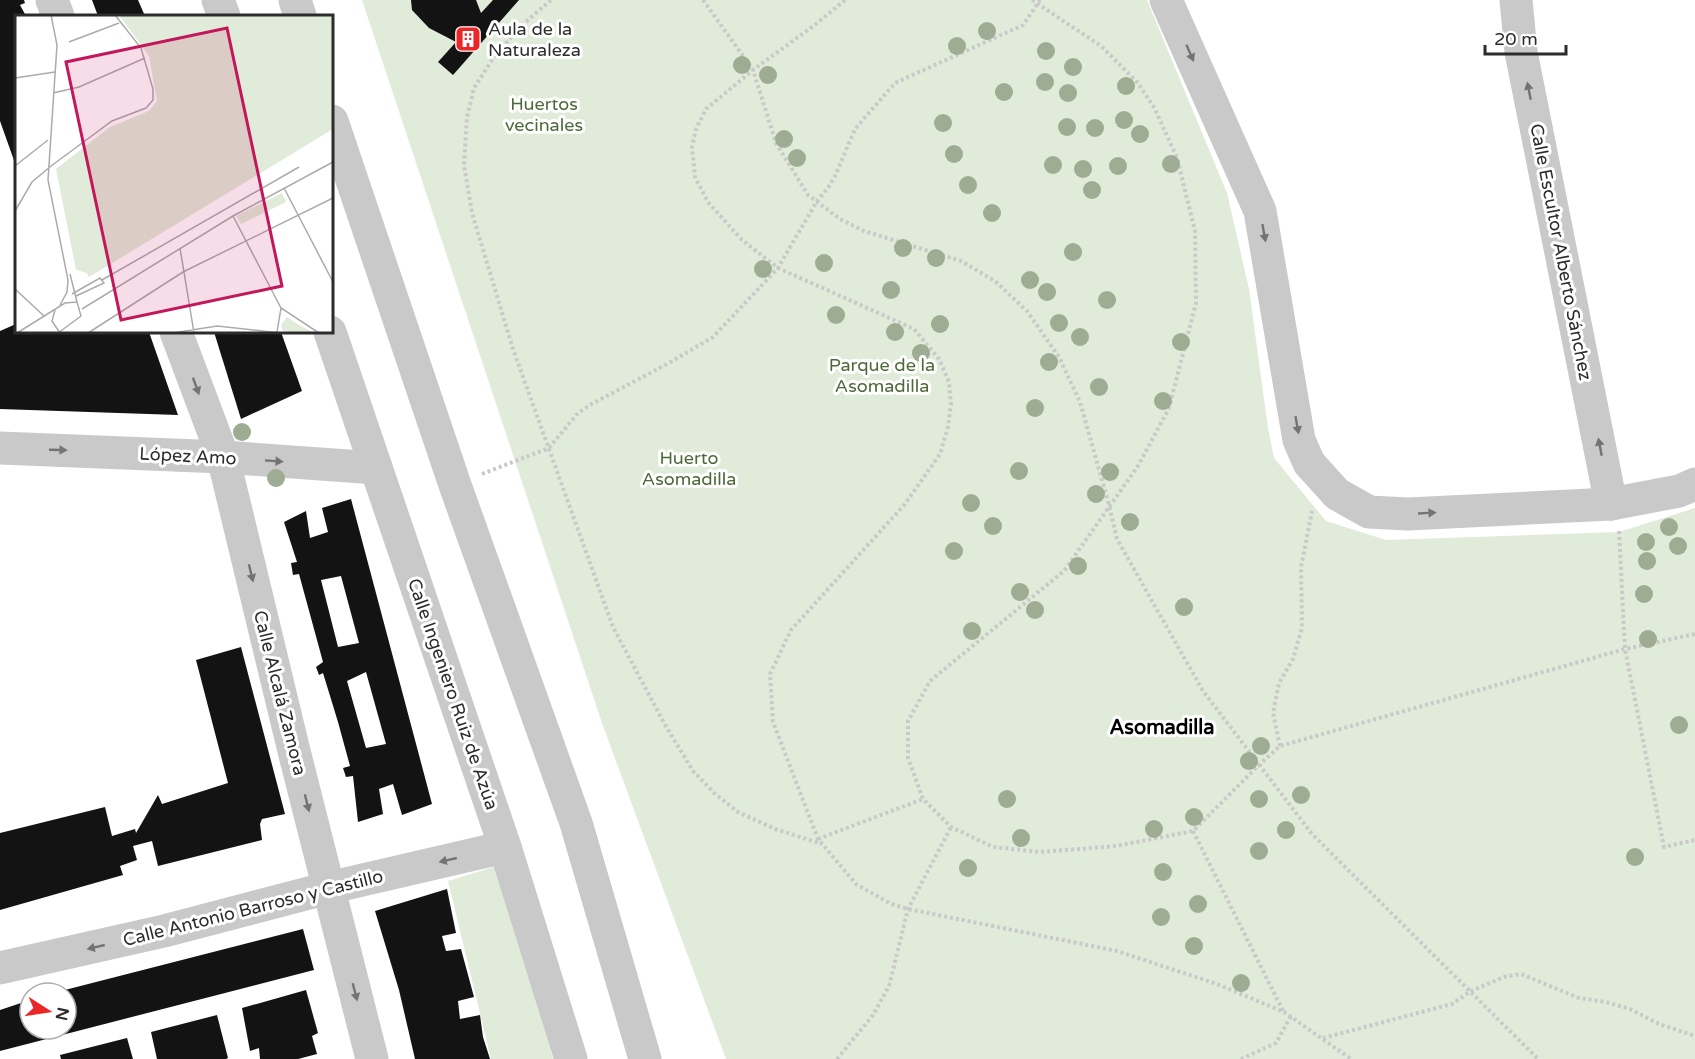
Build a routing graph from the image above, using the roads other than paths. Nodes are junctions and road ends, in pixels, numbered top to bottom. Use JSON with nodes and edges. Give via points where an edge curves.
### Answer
{"nodes":[{"id":1,"x":52,"y":0,"type":"edge"},
{"id":2,"x":218,"y":0,"type":"edge"},
{"id":3,"x":295,"y":0,"type":"edge"},
{"id":4,"x":1166,"y":0,"type":"edge"},
{"id":5,"x":1516,"y":0,"type":"edge"},
{"id":6,"x":58,"y":15,"type":"edge"},
{"id":7,"x":224,"y":15,"type":"edge"},
{"id":8,"x":300,"y":15,"type":"edge"},
{"id":9,"x":333,"y":124,"type":"edge"},
{"id":10,"x":176,"y":333,"type":"edge"},
{"id":11,"x":330,"y":333,"type":"edge"},
{"id":12,"x":0,"y":448,"type":"edge"},
{"id":13,"x":223,"y":457,"type":"junction"},
{"id":14,"x":376,"y":468,"type":"junction"},
{"id":15,"x":1695,"y":484,"type":"edge"},
{"id":16,"x":1611,"y":504,"type":"junction"},
{"id":17,"x":505,"y":847,"type":"junction"},
{"id":18,"x":328,"y":888,"type":"junction"},
{"id":19,"x":0,"y":968,"type":"edge"},
{"id":20,"x":372,"y":1059,"type":"edge"},
{"id":21,"x":571,"y":1059,"type":"edge"},
{"id":22,"x":645,"y":1059,"type":"edge"}],
"edges":[{"from":1,"to":6,"type":"street"},
{"from":2,"to":7,"type":"street"},
{"from":3,"to":8,"type":"street"},
{"from":4,"to":16,"type":"street","one_way":true,"via":[[1260,211],[1299,440],[1309,462],[1337,494],[1369,512],[1408,514]]},
{"from":16,"to":5,"type":"street","name":"Calle Escultor Alberto Sánchez","one_way":true,"via":[[1521,52]]},
{"from":9,"to":22,"type":"street","via":[[455,485],[576,823]]},
{"from":10,"to":13,"type":"street","name":"Calle Alcalá Zamora","one_way":true},
{"from":11,"to":14,"type":"street","name":"Calle Ingeniero Ruiz de Azúa"},
{"from":12,"to":13,"type":"street","name":"López Amo","one_way":true},
{"from":13,"to":14,"type":"street","name":"López Amo","one_way":true},
{"from":13,"to":18,"type":"street","name":"Calle Alcalá Zamora","one_way":true},
{"from":14,"to":17,"type":"street","name":"Calle Ingeniero Ruiz de Azúa"},
{"from":15,"to":16,"type":"street","via":[[1680,491]]},
{"from":17,"to":18,"type":"street","name":"Calle Antonio Barroso y Castillo","one_way":true},
{"from":17,"to":21,"type":"street","name":"Calle Ingeniero Ruiz de Azúa"},
{"from":18,"to":19,"type":"street","name":"Calle Antonio Barroso y Castillo","one_way":true},
{"from":18,"to":20,"type":"street","name":"Calle Alcalá Zamora","one_way":true}]}
